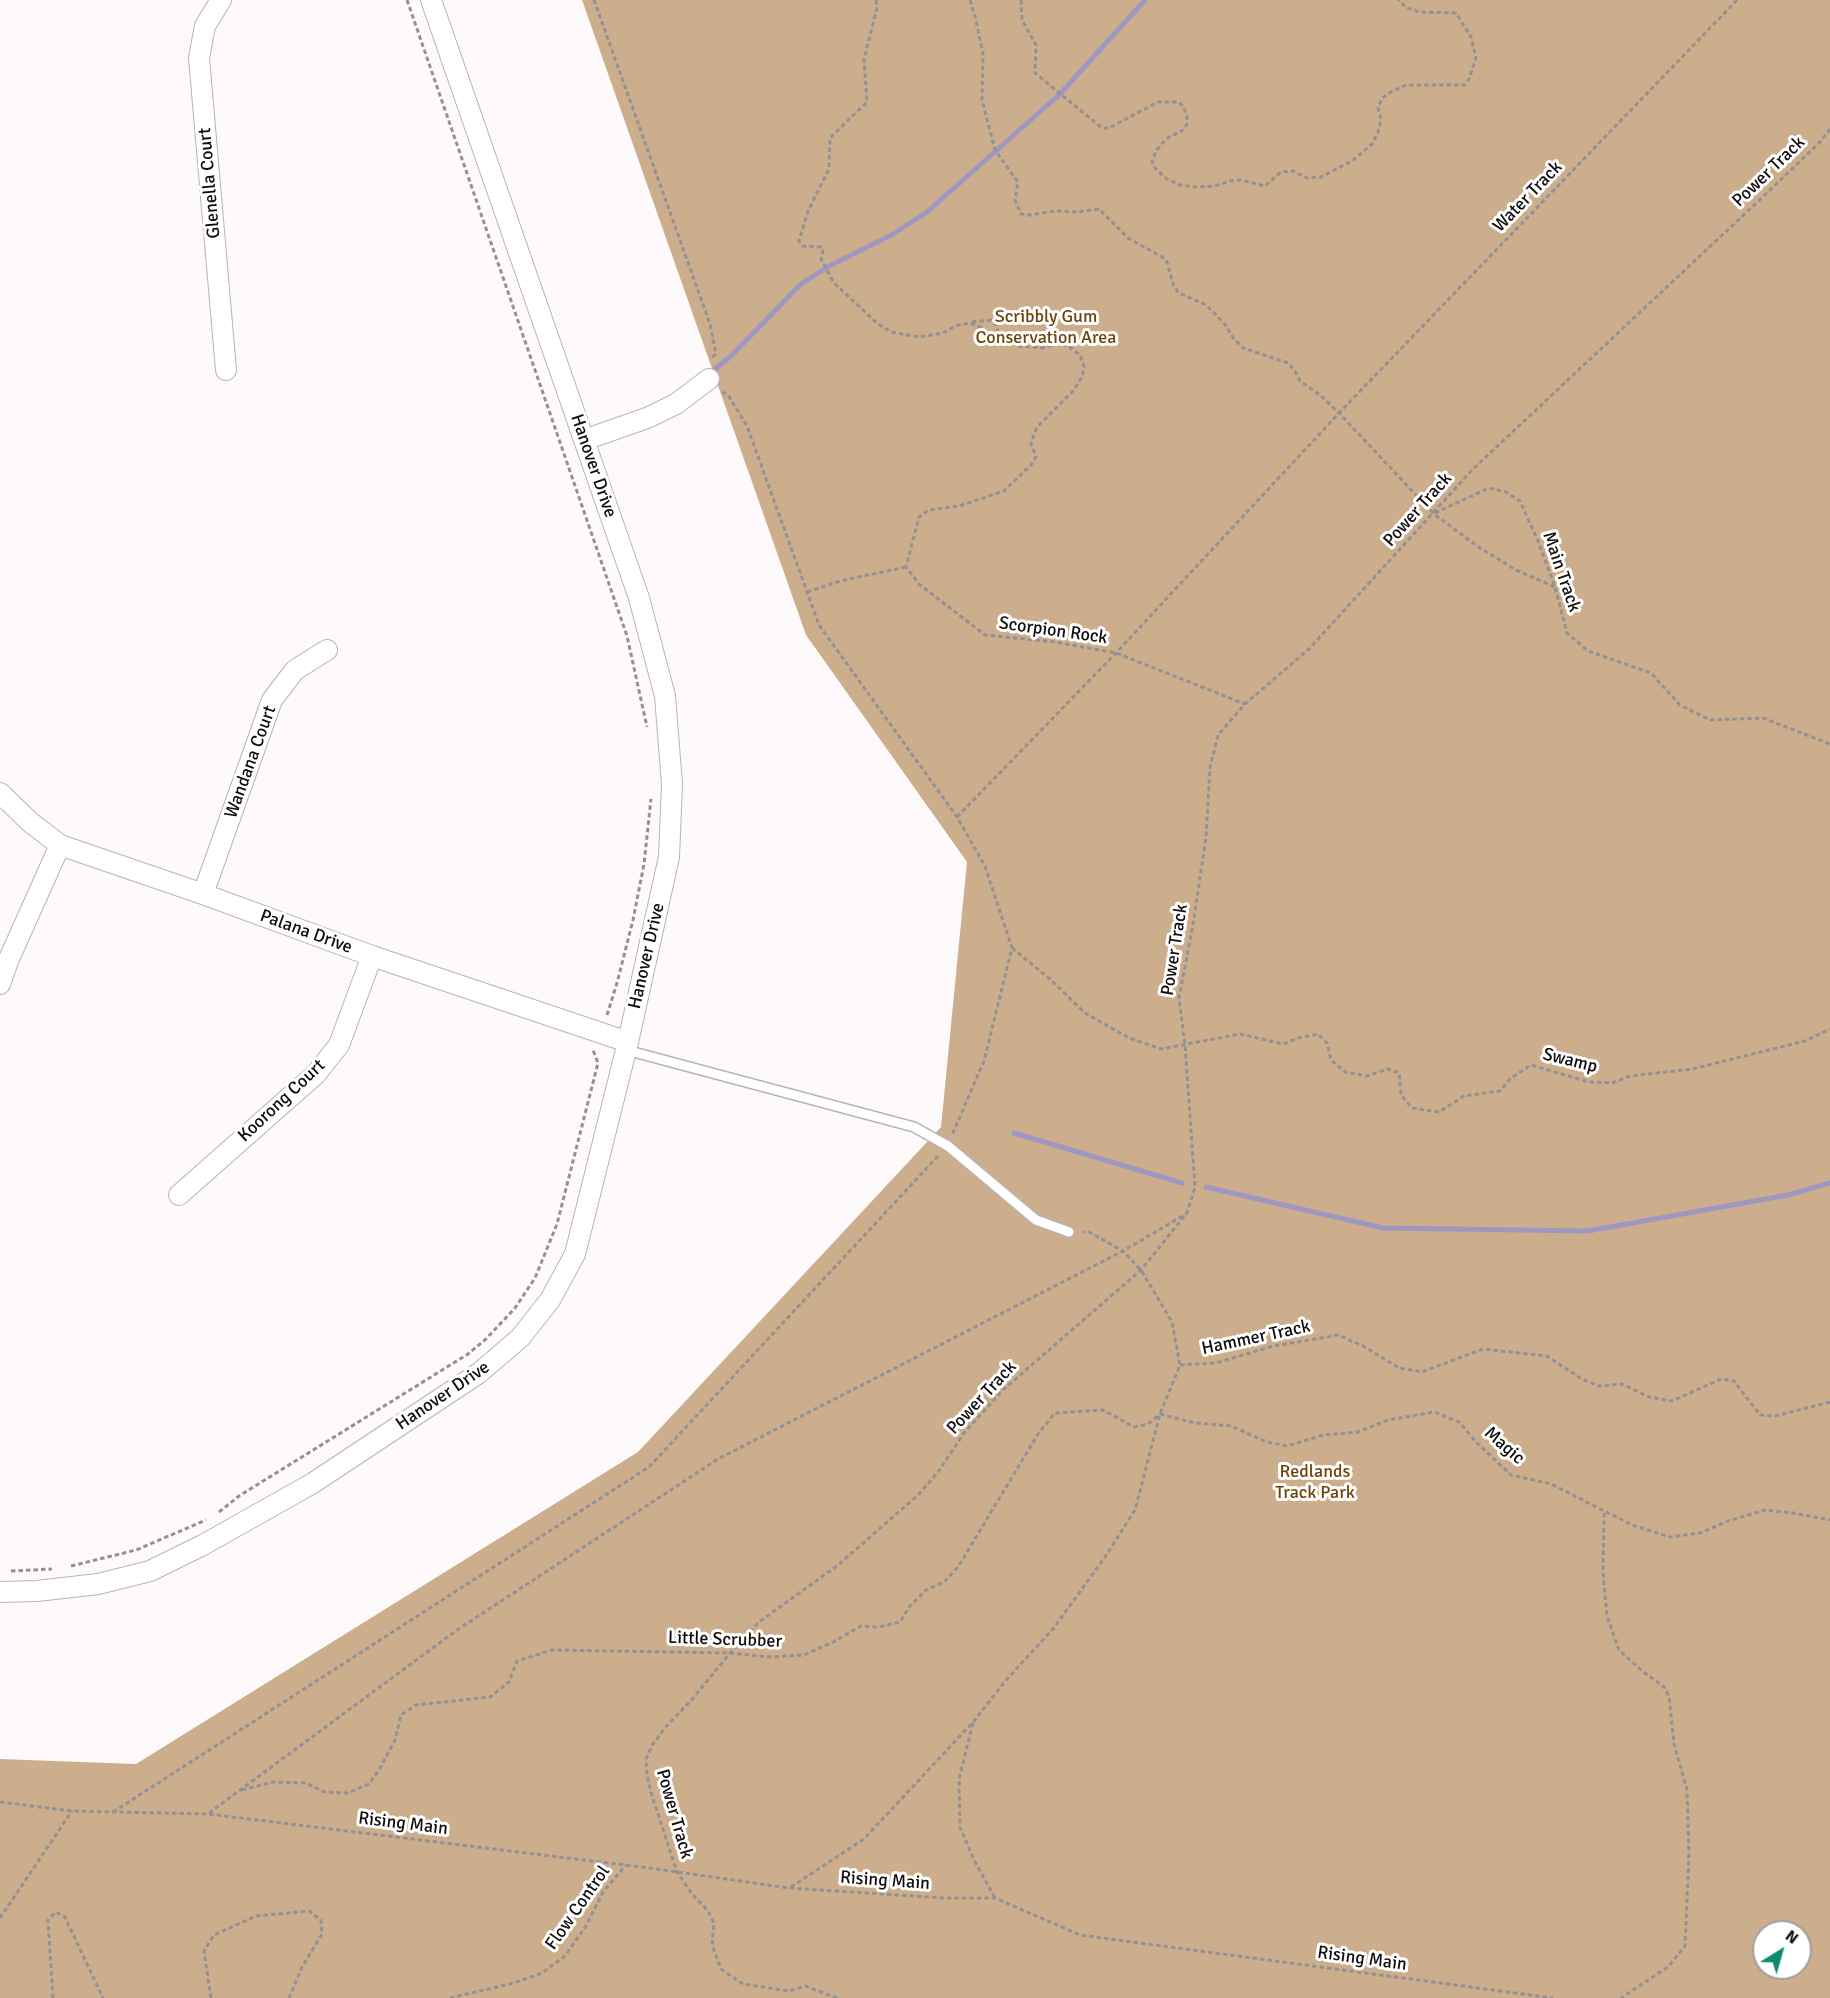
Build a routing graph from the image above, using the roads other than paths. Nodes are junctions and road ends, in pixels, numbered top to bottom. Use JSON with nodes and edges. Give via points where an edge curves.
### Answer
{"nodes":[{"id":1,"x":221,"y":0,"type":"edge"},
{"id":2,"x":431,"y":0,"type":"edge"},
{"id":3,"x":226,"y":370,"type":"dead end"},
{"id":4,"x":709,"y":379,"type":"road end"},
{"id":5,"x":584,"y":440,"type":"junction"},
{"id":6,"x":327,"y":650,"type":"dead end"},
{"id":7,"x":0,"y":793,"type":"edge"},
{"id":8,"x":60,"y":845,"type":"junction"},
{"id":9,"x":203,"y":894,"type":"junction"},
{"id":10,"x":372,"y":956,"type":"junction"},
{"id":11,"x":0,"y":984,"type":"edge"},
{"id":12,"x":627,"y":1046,"type":"junction"},
{"id":13,"x":179,"y":1195,"type":"dead end"},
{"id":14,"x":1069,"y":1232,"type":"road end"},
{"id":15,"x":0,"y":1592,"type":"edge"}],
"edges":[{"from":1,"to":3,"type":"street","name":"Glenella Court","via":[[206,26],[199,58]]},
{"from":2,"to":5,"type":"street","name":"Hanover Drive"},
{"from":4,"to":5,"type":"street","via":[[676,404]]},
{"from":5,"to":12,"type":"street","name":"Hanover Drive","via":[[639,598],[665,696],[672,784],[669,857]]},
{"from":6,"to":9,"type":"street","name":"Wandana Court","via":[[295,670],[272,700]]},
{"from":7,"to":8,"type":"street","name":"Palana Drive"},
{"from":8,"to":9,"type":"street","name":"Palana Drive"},
{"from":8,"to":11,"type":"street"},
{"from":9,"to":10,"type":"street","name":"Palana Drive"},
{"from":10,"to":12,"type":"street","name":"Palana Drive"},
{"from":10,"to":13,"type":"street","name":"Koorong Court","via":[[339,1045],[316,1074]]},
{"from":12,"to":14,"type":"lane","via":[[914,1127],[948,1146],[1036,1220]]},
{"from":12,"to":15,"type":"street","name":"Hanover Drive","via":[[574,1254],[550,1300],[520,1338],[479,1373],[313,1483],[150,1571],[98,1584]]}]}
